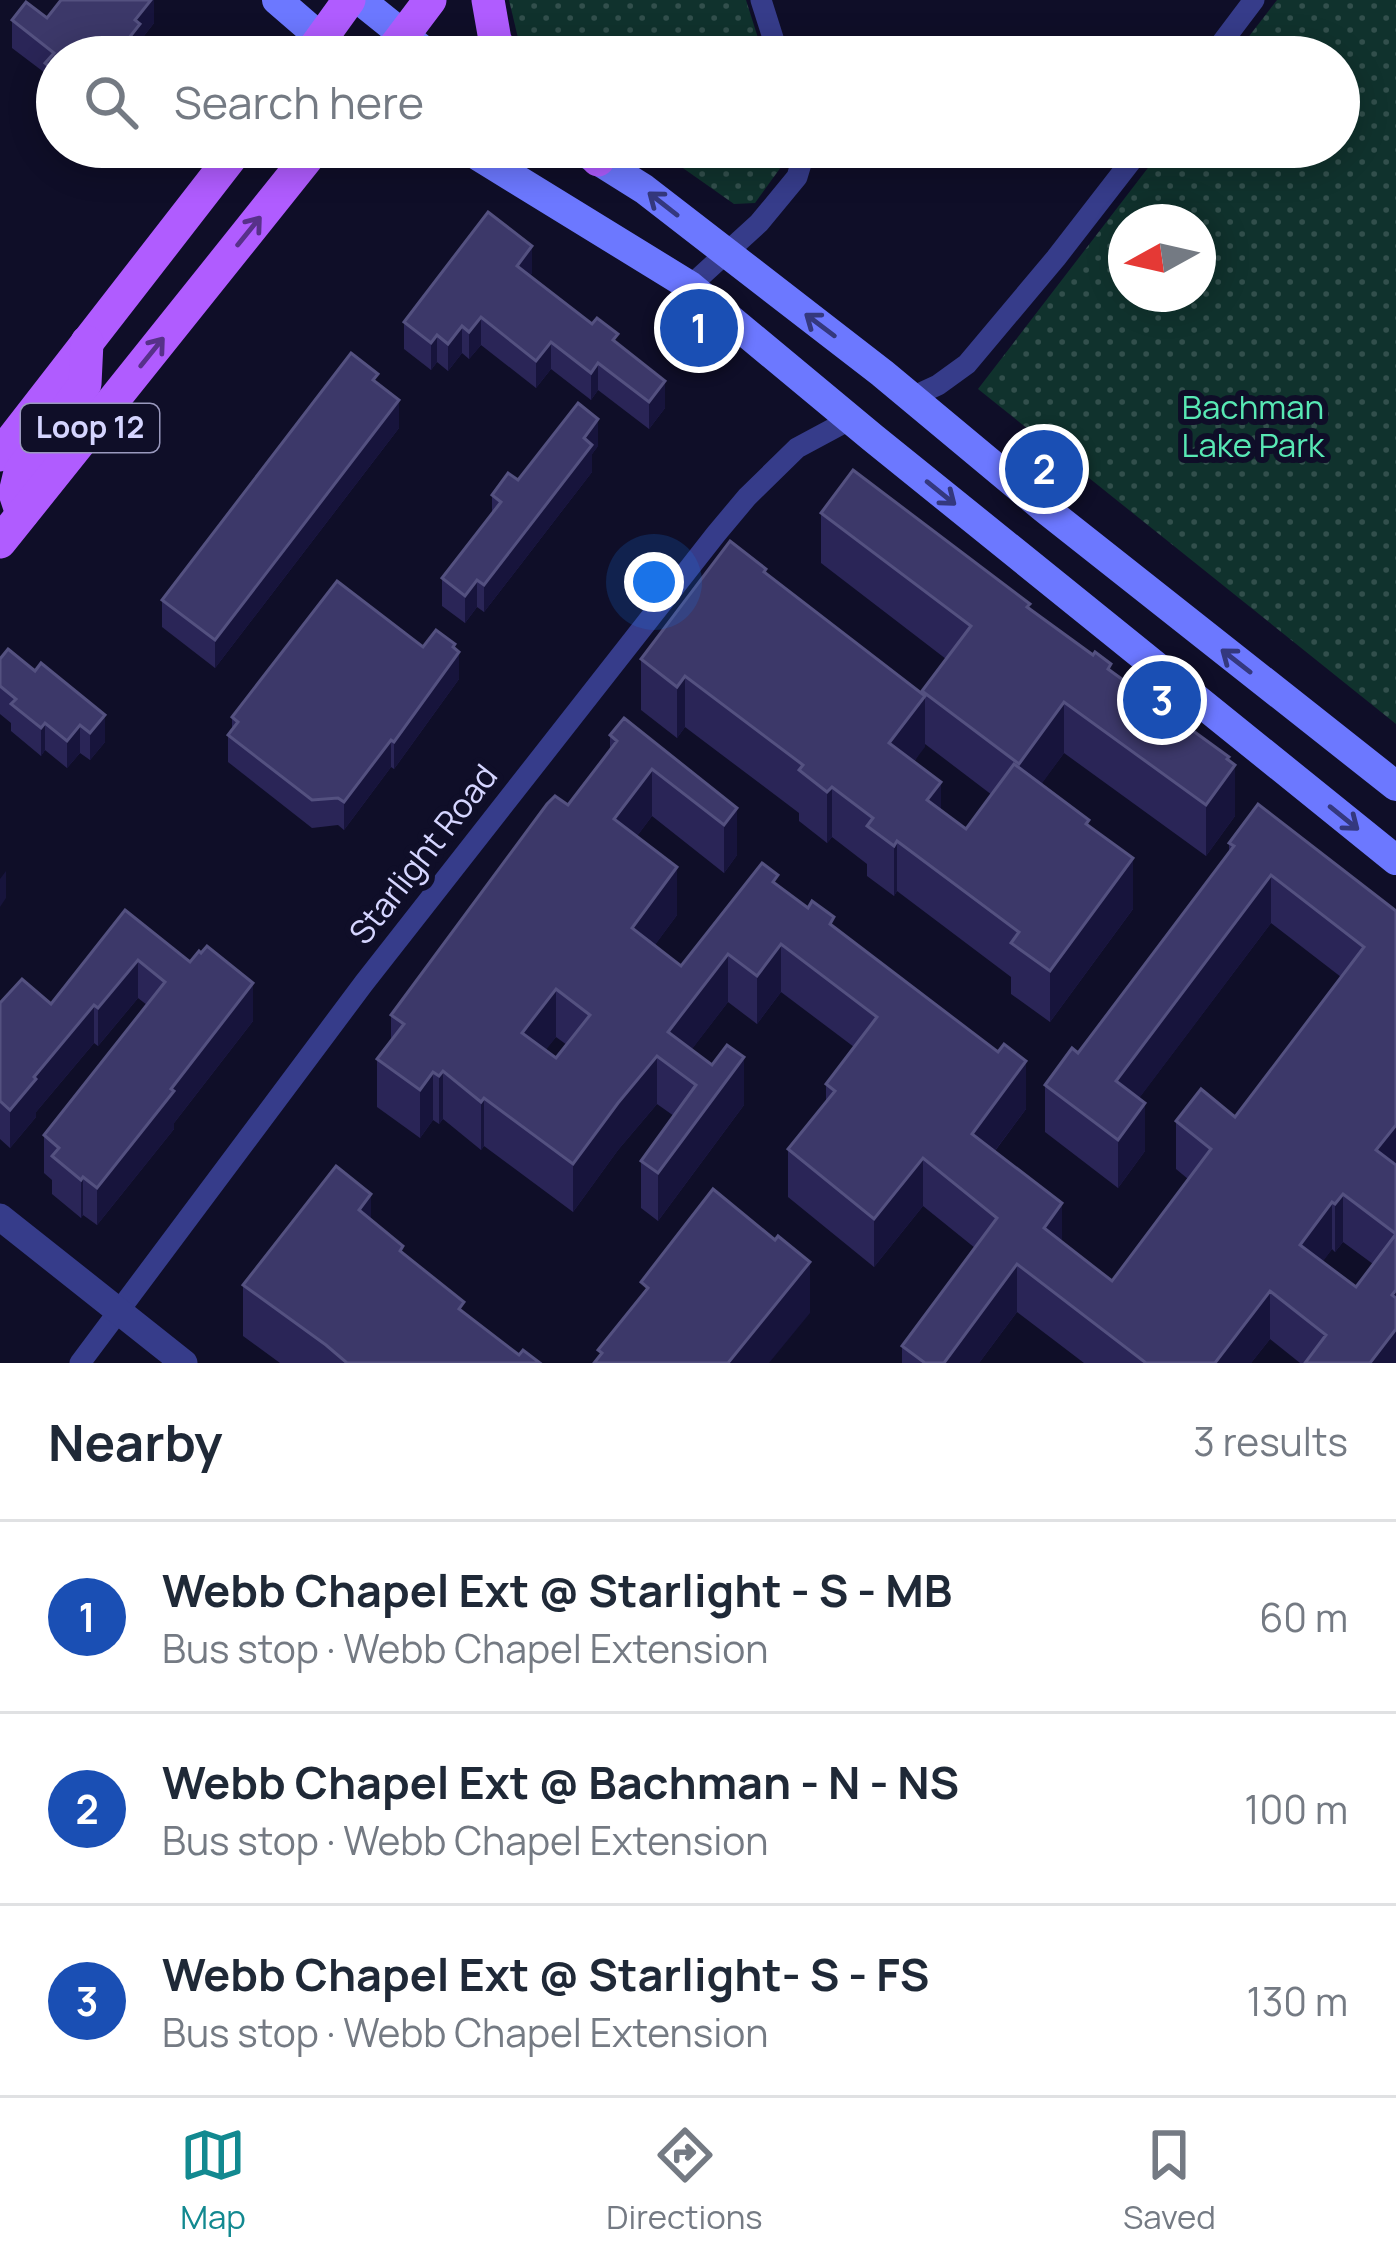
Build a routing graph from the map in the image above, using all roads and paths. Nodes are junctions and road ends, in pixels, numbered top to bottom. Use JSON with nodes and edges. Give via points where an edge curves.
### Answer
{"nodes":[{"id":1,"x":277,"y":0,"type":"edge"},
{"id":2,"x":349,"y":0,"type":"edge"},
{"id":3,"x":360,"y":0,"type":"edge"},
{"id":4,"x":430,"y":0,"type":"edge"},
{"id":5,"x":488,"y":0,"type":"edge"},
{"id":6,"x":761,"y":0,"type":"edge"},
{"id":7,"x":1254,"y":0,"type":"edge"},
{"id":8,"x":310,"y":36,"type":"edge"},
{"id":9,"x":331,"y":36,"type":"edge"},
{"id":10,"x":387,"y":36,"type":"edge"},
{"id":11,"x":403,"y":36,"type":"edge"},
{"id":12,"x":494,"y":36,"type":"edge"},
{"id":13,"x":772,"y":36,"type":"edge"},
{"id":14,"x":1227,"y":36,"type":"edge"},
{"id":15,"x":223,"y":168,"type":"edge"},
{"id":16,"x":299,"y":168,"type":"edge"},
{"id":17,"x":498,"y":168,"type":"edge"},
{"id":18,"x":613,"y":168,"type":"edge"},
{"id":19,"x":800,"y":168,"type":"edge"},
{"id":20,"x":1126,"y":168,"type":"edge"},
{"id":21,"x":725,"y":253,"type":"junction"},
{"id":22,"x":690,"y":286,"type":"junction"},
{"id":23,"x":88,"y":342,"type":"junction"},
{"id":24,"x":912,"y":397,"type":"junction"},
{"id":25,"x":850,"y":419,"type":"junction"},
{"id":26,"x":0,"y":454,"type":"edge"},
{"id":27,"x":22,"y":514,"type":"junction"},
{"id":28,"x":0,"y":542,"type":"edge"},
{"id":29,"x":1328,"y":733,"type":"junction"},
{"id":30,"x":1292,"y":775,"type":"junction"},
{"id":31,"x":1396,"y":786,"type":"edge"},
{"id":32,"x":1396,"y":860,"type":"edge"},
{"id":33,"x":0,"y":1217,"type":"edge"},
{"id":34,"x":119,"y":1311,"type":"junction"},
{"id":35,"x":80,"y":1363,"type":"edge"},
{"id":36,"x":184,"y":1363,"type":"edge"}],
"edges":[{"from":1,"to":8,"type":"main road"},
{"from":2,"to":9,"type":"main road"},
{"from":3,"to":10,"type":"main road"},
{"from":4,"to":11,"type":"main road"},
{"from":5,"to":12,"type":"main road"},
{"from":6,"to":13,"type":"street"},
{"from":7,"to":14,"type":"street"},
{"from":15,"to":23,"type":"main road","number":"Loop 12"},
{"from":27,"to":16,"type":"main road","number":"Loop 12","one_way":true},
{"from":17,"to":22,"type":"main road"},
{"from":21,"to":18,"type":"main road","one_way":true},
{"from":19,"to":21,"type":"street"},
{"from":20,"to":24,"type":"street","via":[[967,364]]},
{"from":21,"to":22,"type":"street"},
{"from":24,"to":21,"type":"main road","one_way":true},
{"from":22,"to":25,"type":"main road"},
{"from":23,"to":26,"type":"main road","number":"Loop 12"},
{"from":23,"to":27,"type":"main road","via":[[86,384],[16,482]]},
{"from":24,"to":25,"type":"main road"},
{"from":29,"to":24,"type":"main road","one_way":true},
{"from":25,"to":30,"type":"main road","one_way":true},
{"from":25,"to":34,"type":"street","name":"Starlight Road","via":[[796,448],[747,496],[364,983]]},
{"from":27,"to":28,"type":"main road","number":"Loop 12"},
{"from":29,"to":30,"type":"main road"},
{"from":29,"to":31,"type":"main road"},
{"from":30,"to":32,"type":"main road","one_way":true},
{"from":33,"to":34,"type":"street"},
{"from":34,"to":35,"type":"street","name":"Starlight Road"},
{"from":34,"to":36,"type":"street"}]}
